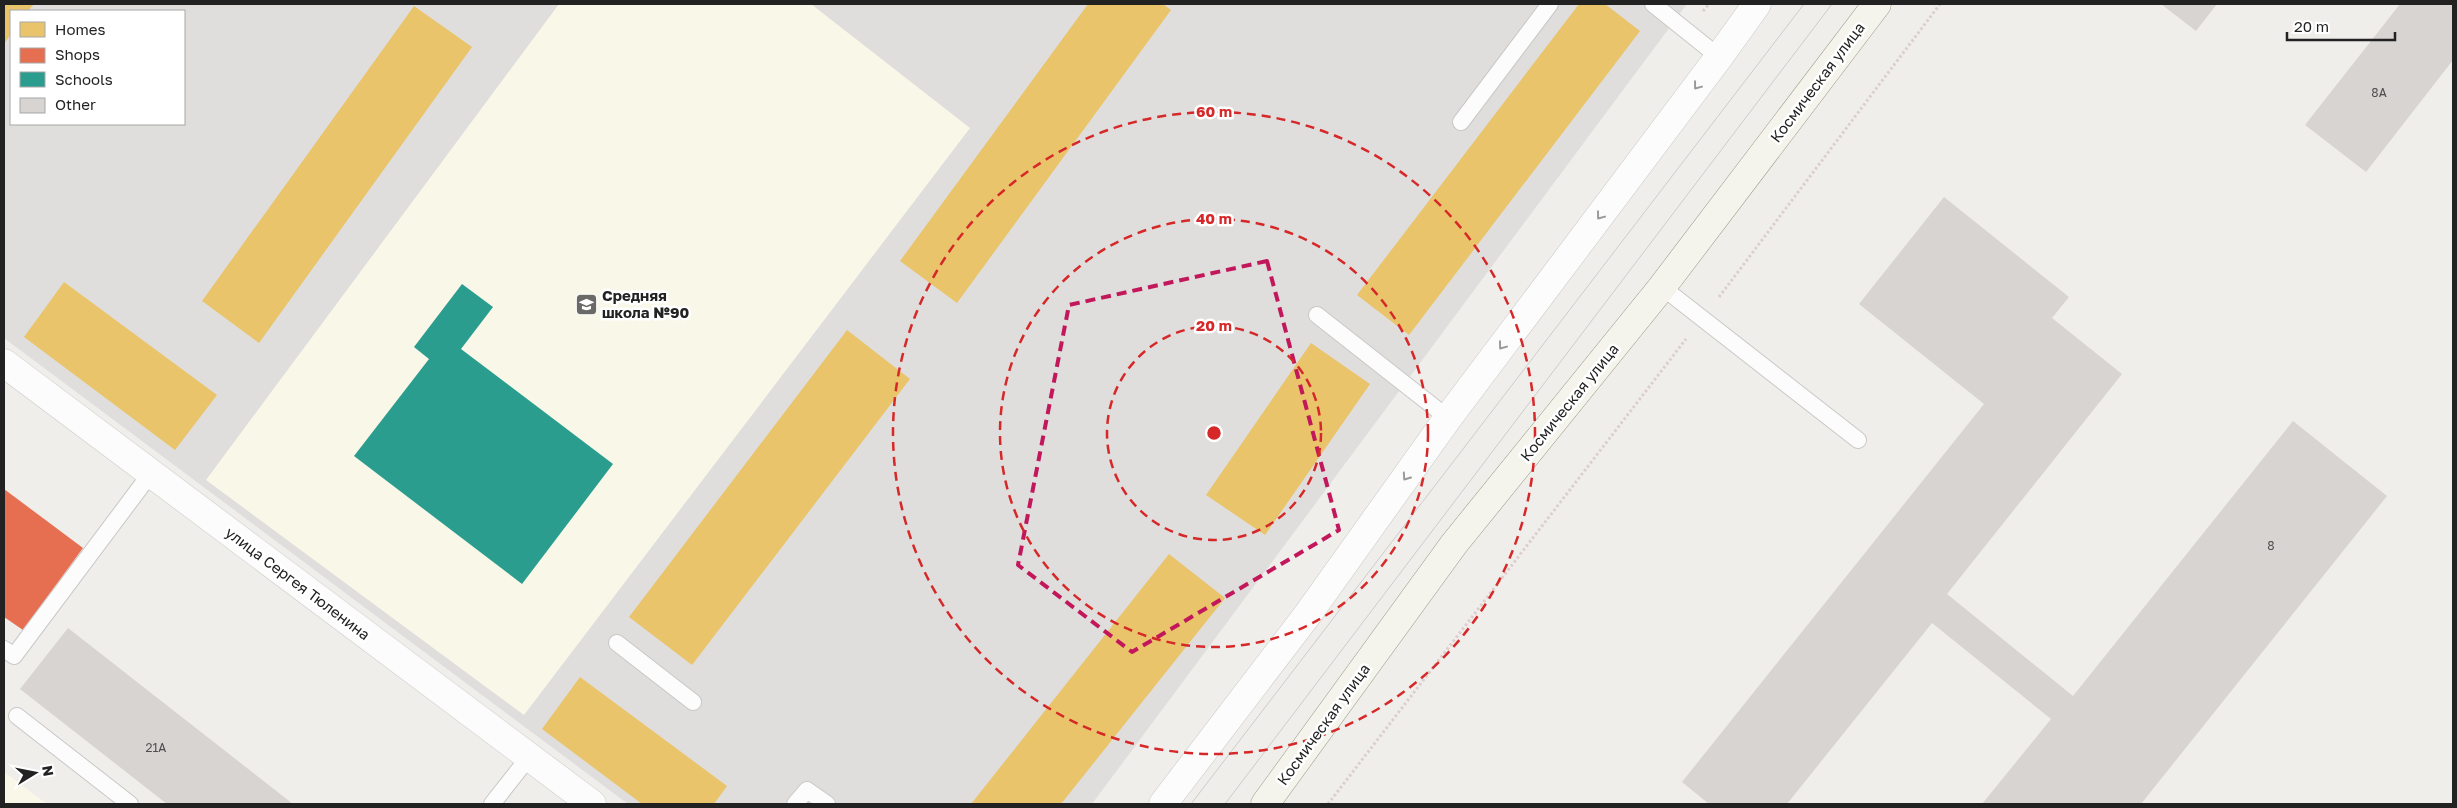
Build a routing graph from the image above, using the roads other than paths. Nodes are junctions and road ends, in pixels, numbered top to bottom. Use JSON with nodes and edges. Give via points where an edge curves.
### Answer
{"nodes":[{"id":1,"x":1550,"y":4,"type":"edge"},
{"id":2,"x":1653,"y":4,"type":"edge"},
{"id":3,"x":1757,"y":4,"type":"edge"},
{"id":4,"x":1877,"y":4,"type":"edge"},
{"id":5,"x":1719,"y":57,"type":"junction"},
{"id":6,"x":1461,"y":122,"type":"dead end"},
{"id":7,"x":1662,"y":287,"type":"junction"},
{"id":8,"x":1317,"y":315,"type":"dead end"},
{"id":9,"x":4,"y":362,"type":"edge"},
{"id":10,"x":1448,"y":418,"type":"junction"},
{"id":11,"x":1858,"y":440,"type":"dead end"},
{"id":12,"x":151,"y":473,"type":"junction"},
{"id":13,"x":618,"y":643,"type":"dead end"},
{"id":14,"x":4,"y":649,"type":"edge"},
{"id":15,"x":693,"y":702,"type":"dead end"},
{"id":16,"x":17,"y":716,"type":"dead end"},
{"id":17,"x":528,"y":757,"type":"junction"},
{"id":18,"x":130,"y":804,"type":"edge"},
{"id":19,"x":492,"y":804,"type":"edge"},
{"id":20,"x":592,"y":804,"type":"edge"},
{"id":21,"x":795,"y":804,"type":"edge"},
{"id":22,"x":827,"y":804,"type":"edge"},
{"id":23,"x":1163,"y":804,"type":"edge"},
{"id":24,"x":1265,"y":804,"type":"edge"}],
"edges":[{"from":1,"to":6,"type":"lane"},
{"from":2,"to":5,"type":"lane"},
{"from":3,"to":5,"type":"street"},
{"from":4,"to":7,"type":"main road","name":"Космическая улица"},
{"from":5,"to":10,"type":"street","one_way":true},
{"from":7,"to":11,"type":"lane"},
{"from":7,"to":24,"type":"main road","name":"Космическая улица","via":[[1454,544]]},
{"from":8,"to":10,"type":"lane"},
{"from":9,"to":12,"type":"street","name":"улица Сергея Тюленина"},
{"from":10,"to":23,"type":"street","one_way":true,"via":[[1308,614]]},
{"from":12,"to":14,"type":"lane","via":[[14,656]]},
{"from":12,"to":17,"type":"street","name":"улица Сергея Тюленина"},
{"from":13,"to":15,"type":"lane"},
{"from":16,"to":18,"type":"lane"},
{"from":17,"to":19,"type":"lane"},
{"from":17,"to":20,"type":"street","name":"улица Сергея Тюленина"},
{"from":21,"to":22,"type":"lane","via":[[807,790]]}]}
